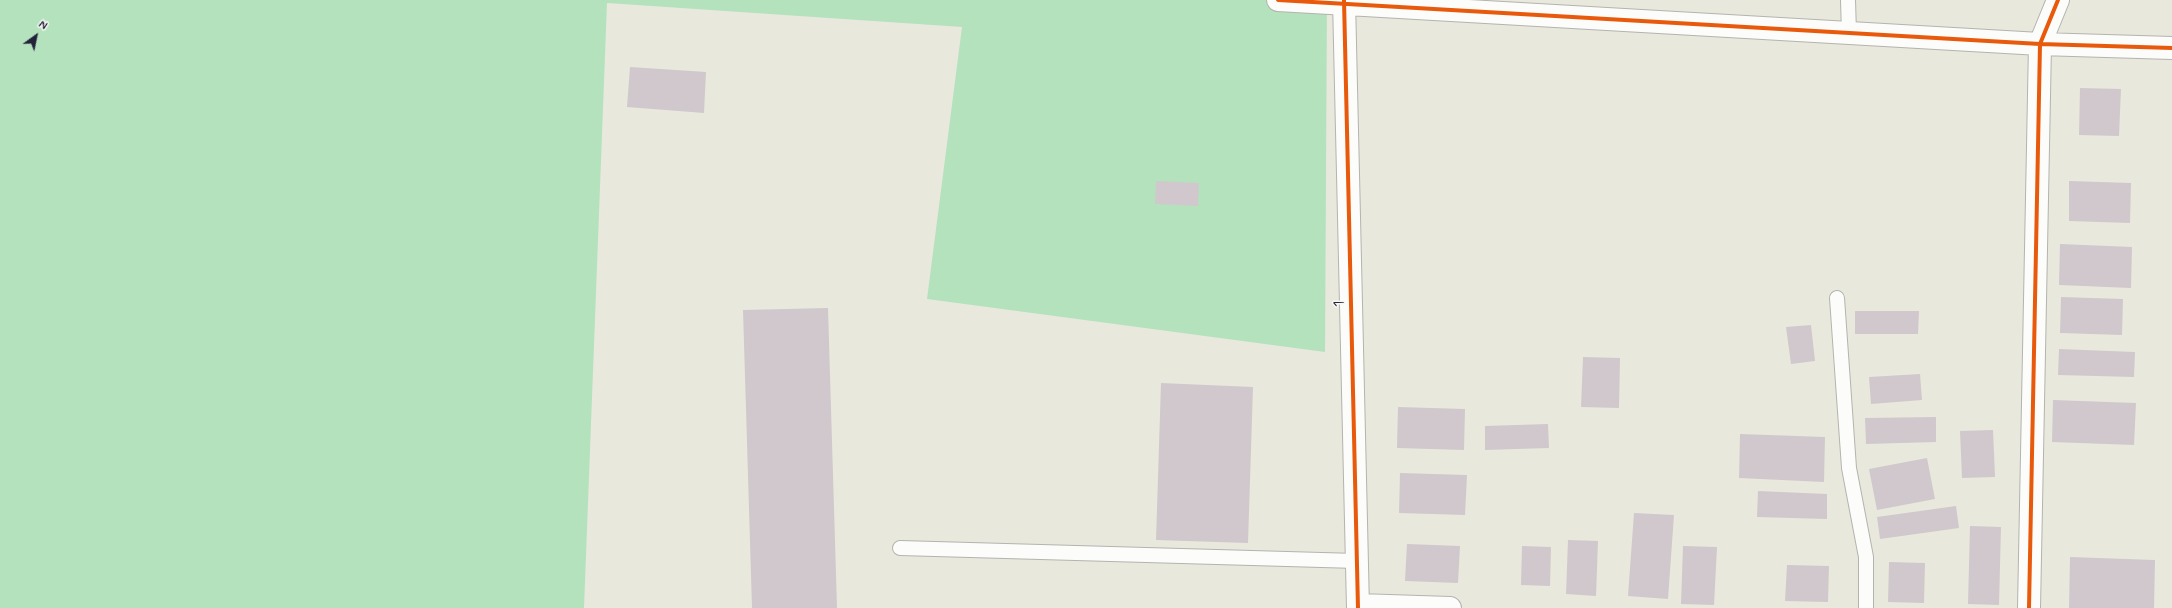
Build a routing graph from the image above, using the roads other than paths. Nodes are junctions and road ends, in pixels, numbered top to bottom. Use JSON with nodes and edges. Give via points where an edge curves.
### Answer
{"nodes":[{"id":1,"x":1278,"y":0,"type":"edge"},
{"id":2,"x":1848,"y":0,"type":"edge"},
{"id":3,"x":2058,"y":0,"type":"edge"},
{"id":4,"x":1344,"y":2,"type":"edge"},
{"id":5,"x":1849,"y":33,"type":"junction"},
{"id":6,"x":2040,"y":44,"type":"junction"},
{"id":7,"x":2172,"y":48,"type":"edge"},
{"id":8,"x":1837,"y":298,"type":"dead end"},
{"id":9,"x":900,"y":548,"type":"dead end"},
{"id":10,"x":1357,"y":561,"type":"junction"},
{"id":11,"x":1358,"y":606,"type":"edge"},
{"id":12,"x":1450,"y":608,"type":"edge"},
{"id":13,"x":1866,"y":608,"type":"edge"},
{"id":14,"x":2029,"y":608,"type":"edge"}],
"edges":[{"from":1,"to":4,"type":"street"},
{"from":2,"to":5,"type":"lane"},
{"from":3,"to":6,"type":"street"},
{"from":4,"to":5,"type":"street"},
{"from":4,"to":10,"type":"street","name":"1"},
{"from":5,"to":6,"type":"street"},
{"from":6,"to":7,"type":"street"},
{"from":6,"to":14,"type":"street"},
{"from":8,"to":13,"type":"lane","via":[[1849,468],[1866,557]]},
{"from":9,"to":10,"type":"lane"},
{"from":10,"to":11,"type":"street","name":"1"},
{"from":11,"to":12,"type":"street"}]}
